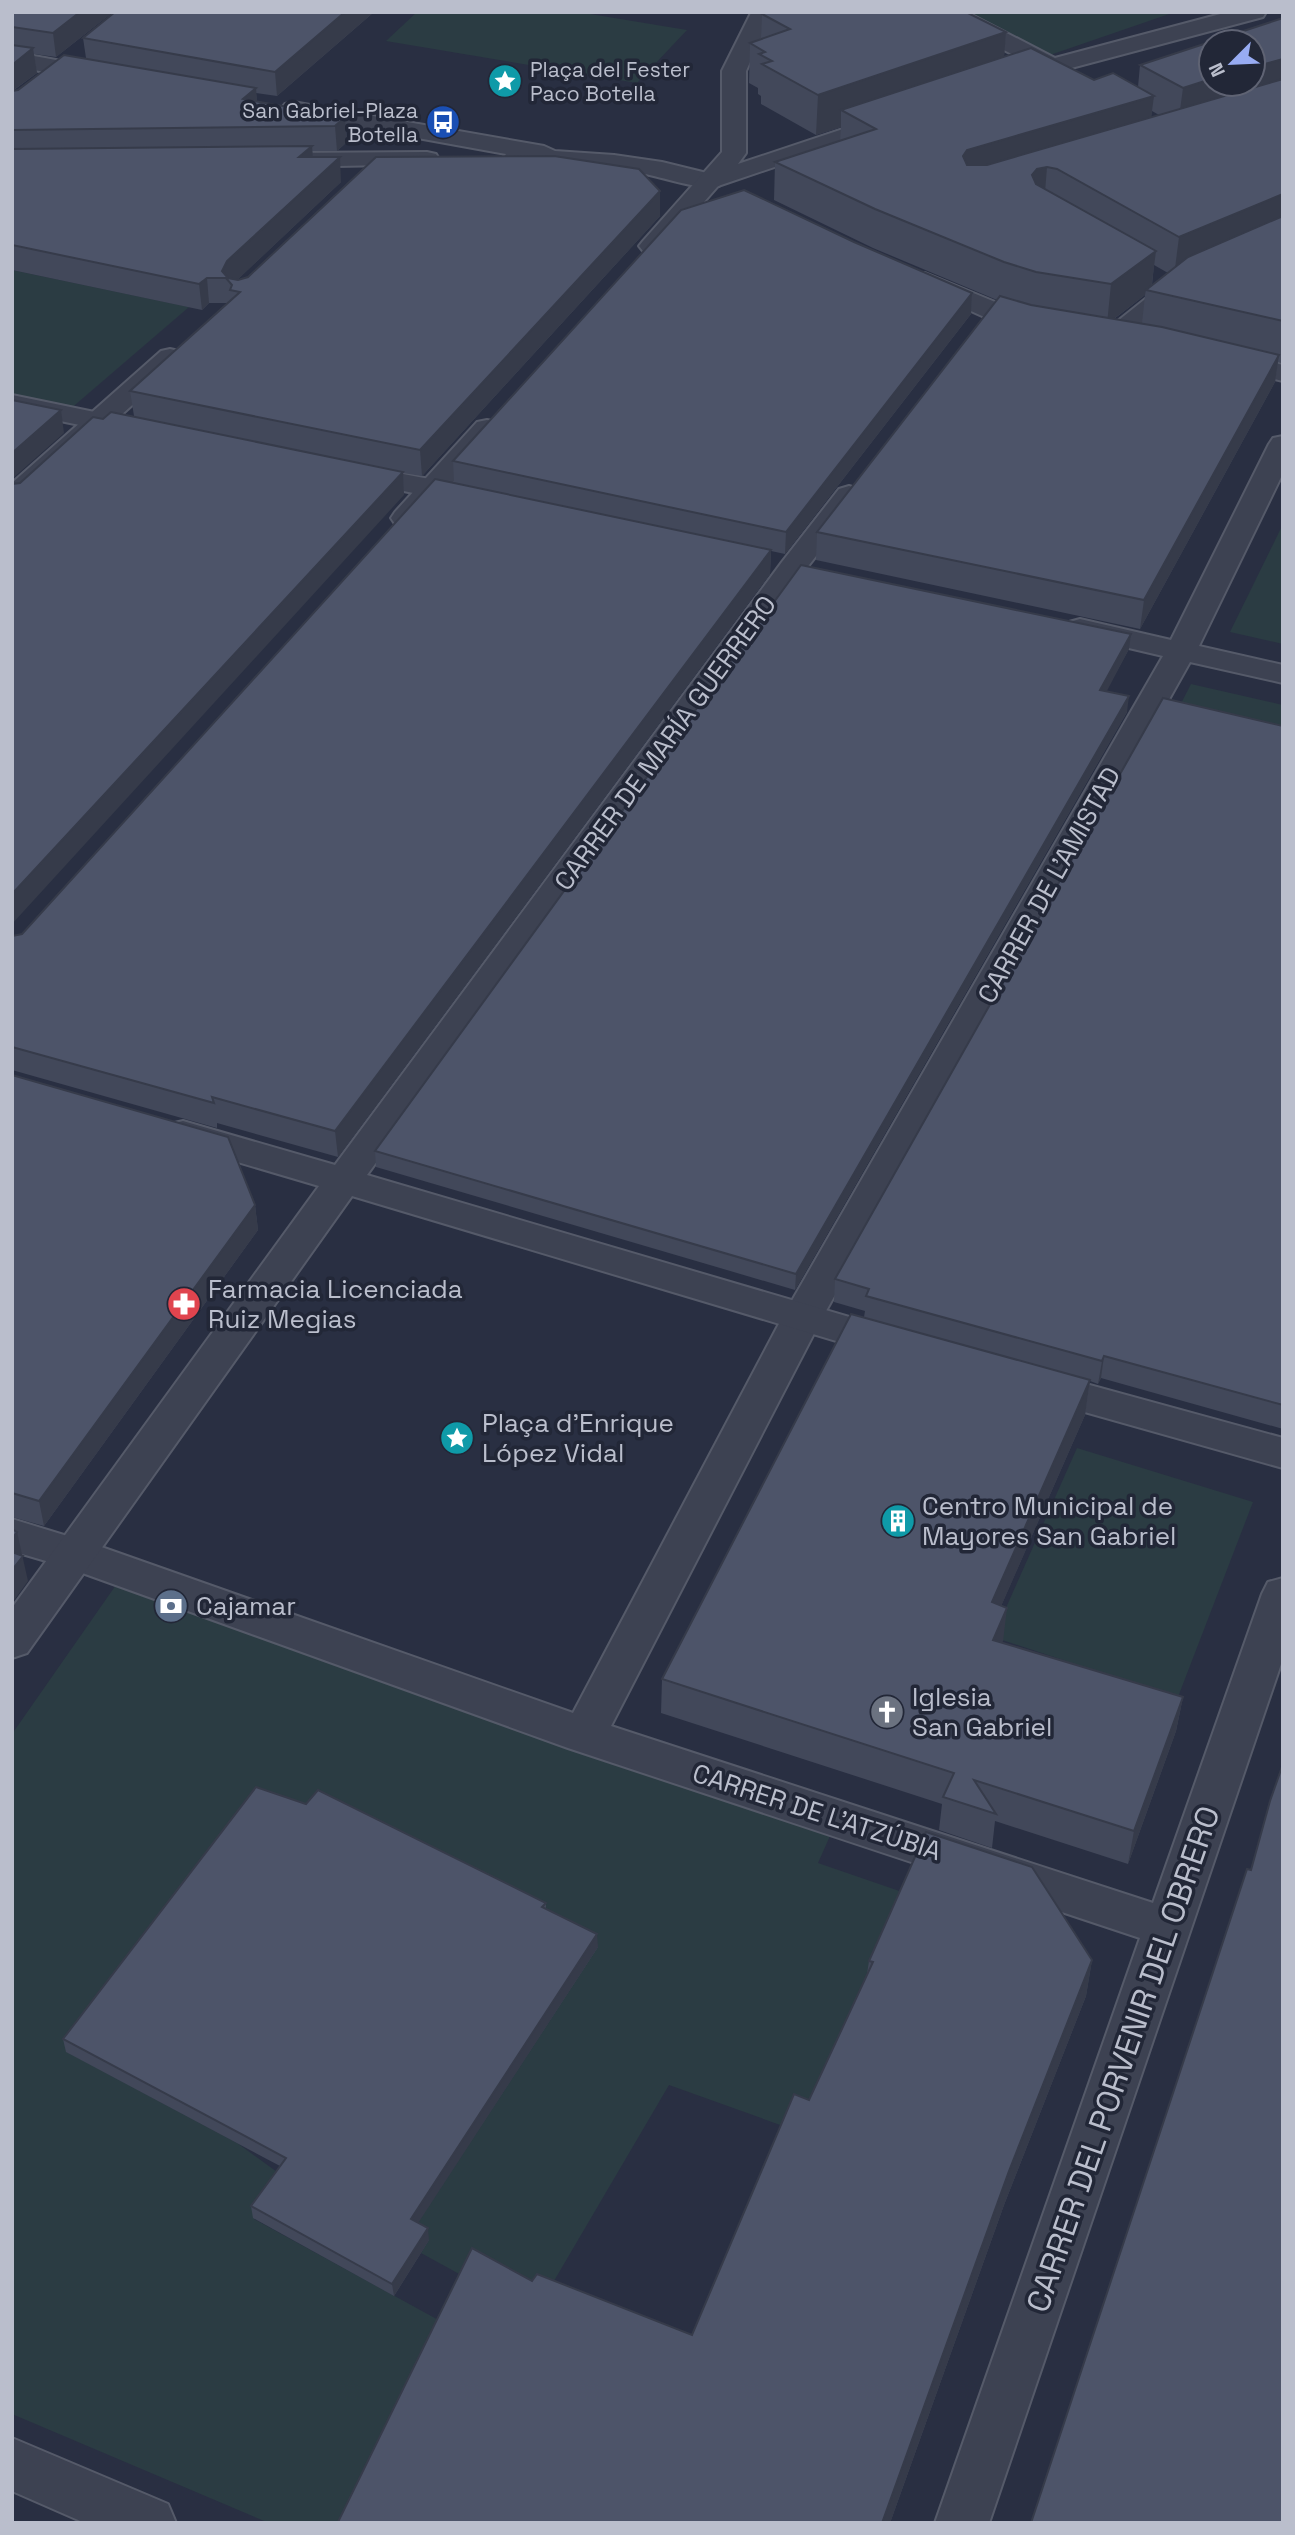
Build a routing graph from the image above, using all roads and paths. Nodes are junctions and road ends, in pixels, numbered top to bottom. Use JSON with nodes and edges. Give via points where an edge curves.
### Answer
{"nodes":[{"id":1,"x":886,"y":12,"type":"edge"},
{"id":2,"x":948,"y":12,"type":"edge"},
{"id":3,"x":1255,"y":12,"type":"edge"},
{"id":4,"x":82,"y":52,"type":"dead end"},
{"id":5,"x":12,"y":59,"type":"edge"},
{"id":6,"x":1052,"y":65,"type":"junction"},
{"id":7,"x":62,"y":68,"type":"junction"},
{"id":8,"x":116,"y":78,"type":"edge"},
{"id":9,"x":42,"y":84,"type":"edge"},
{"id":10,"x":1086,"y":85,"type":"edge"},
{"id":11,"x":987,"y":88,"type":"edge"},
{"id":12,"x":264,"y":104,"type":"edge"},
{"id":13,"x":908,"y":114,"type":"edge"},
{"id":14,"x":412,"y":131,"type":"junction"},
{"id":15,"x":574,"y":158,"type":"junction"},
{"id":16,"x":384,"y":159,"type":"junction"},
{"id":17,"x":260,"y":160,"type":"edge"},
{"id":18,"x":710,"y":181,"type":"junction"},
{"id":19,"x":355,"y":186,"type":"edge"},
{"id":20,"x":746,"y":198,"type":"edge"},
{"id":21,"x":1283,"y":241,"type":"edge"},
{"id":22,"x":636,"y":263,"type":"edge"},
{"id":23,"x":898,"y":270,"type":"edge"},
{"id":24,"x":1149,"y":275,"type":"edge"},
{"id":25,"x":1173,"y":289,"type":"junction"},
{"id":26,"x":1088,"y":332,"type":"junction"},
{"id":27,"x":190,"y":339,"type":"edge"},
{"id":28,"x":1147,"y":342,"type":"edge"},
{"id":29,"x":1196,"y":352,"type":"edge"},
{"id":30,"x":1283,"y":373,"type":"edge"},
{"id":31,"x":12,"y":403,"type":"edge"},
{"id":32,"x":507,"y":406,"type":"edge"},
{"id":33,"x":112,"y":424,"type":"junction"},
{"id":34,"x":1283,"y":444,"type":"edge"},
{"id":35,"x":325,"y":467,"type":"edge"},
{"id":36,"x":867,"y":471,"type":"edge"},
{"id":37,"x":433,"y":488,"type":"junction"},
{"id":38,"x":12,"y":498,"type":"edge"},
{"id":39,"x":499,"y":503,"type":"edge"},
{"id":40,"x":386,"y":539,"type":"edge"},
{"id":41,"x":1047,"y":621,"type":"edge"},
{"id":42,"x":1182,"y":649,"type":"junction"},
{"id":43,"x":1283,"y":674,"type":"edge"},
{"id":44,"x":145,"y":1122,"type":"edge"},
{"id":45,"x":345,"y":1180,"type":"junction"},
{"id":46,"x":802,"y":1318,"type":"junction"},
{"id":47,"x":933,"y":1355,"type":"edge"},
{"id":48,"x":1000,"y":1374,"type":"edge"},
{"id":49,"x":1283,"y":1454,"type":"edge"},
{"id":50,"x":12,"y":1535,"type":"edge"},
{"id":51,"x":75,"y":1554,"type":"junction"},
{"id":52,"x":1283,"y":1594,"type":"edge"},
{"id":53,"x":12,"y":1641,"type":"edge"},
{"id":54,"x":584,"y":1735,"type":"junction"},
{"id":55,"x":1169,"y":1928,"type":"junction"},
{"id":56,"x":12,"y":2464,"type":"edge"},
{"id":57,"x":149,"y":2523,"type":"edge"},
{"id":58,"x":961,"y":2523,"type":"edge"}],
"edges":[{"from":1,"to":18,"type":"street","via":[[759,18],[734,71],[734,153]]},
{"from":2,"to":6,"type":"street"},
{"from":3,"to":6,"type":"street"},
{"from":4,"to":7,"type":"street"},
{"from":5,"to":7,"type":"street"},
{"from":6,"to":10,"type":"street"},
{"from":6,"to":11,"type":"street"},
{"from":7,"to":8,"type":"street"},
{"from":7,"to":9,"type":"street"},
{"from":12,"to":14,"type":"street"},
{"from":13,"to":18,"type":"street"},
{"from":14,"to":15,"type":"street"},
{"from":14,"to":16,"type":"street"},
{"from":15,"to":16,"type":"street"},
{"from":15,"to":18,"type":"street","via":[[670,169]]},
{"from":16,"to":17,"type":"street"},
{"from":16,"to":19,"type":"street"},
{"from":18,"to":20,"type":"street"},
{"from":18,"to":22,"type":"street"},
{"from":21,"to":25,"type":"street"},
{"from":23,"to":26,"type":"street","via":[[983,321],[1029,321]]},
{"from":24,"to":25,"type":"street"},
{"from":25,"to":26,"type":"street"},
{"from":26,"to":28,"type":"street"},
{"from":27,"to":33,"type":"street"},
{"from":29,"to":30,"type":"street"},
{"from":31,"to":33,"type":"street"},
{"from":32,"to":37,"type":"street"},
{"from":33,"to":38,"type":"street"},
{"from":34,"to":42,"type":"street","name":"CARRER DE L'AMISTAD"},
{"from":35,"to":37,"type":"street"},
{"from":36,"to":45,"type":"street","name":"CARRER DE MARÍA GUERRERO","via":[[791,568]]},
{"from":37,"to":39,"type":"street"},
{"from":37,"to":40,"type":"street"},
{"from":41,"to":42,"type":"street"},
{"from":42,"to":43,"type":"street"},
{"from":42,"to":46,"type":"street","name":"CARRER DE L'AMISTAD"},
{"from":44,"to":45,"type":"street"},
{"from":45,"to":46,"type":"street"},
{"from":45,"to":51,"type":"street"},
{"from":46,"to":47,"type":"street"},
{"from":46,"to":54,"type":"street"},
{"from":48,"to":49,"type":"street"},
{"from":50,"to":51,"type":"street"},
{"from":51,"to":53,"type":"street"},
{"from":51,"to":54,"type":"street"},
{"from":52,"to":55,"type":"street","name":"CARRER DEL PORVENIR DEL OBRERO"},
{"from":54,"to":55,"type":"street","name":"CARRER DE L'ATZÚBIA"},
{"from":55,"to":58,"type":"street","name":"CARRER DEL PORVENIR DEL OBRERO"},
{"from":56,"to":57,"type":"street"}]}
